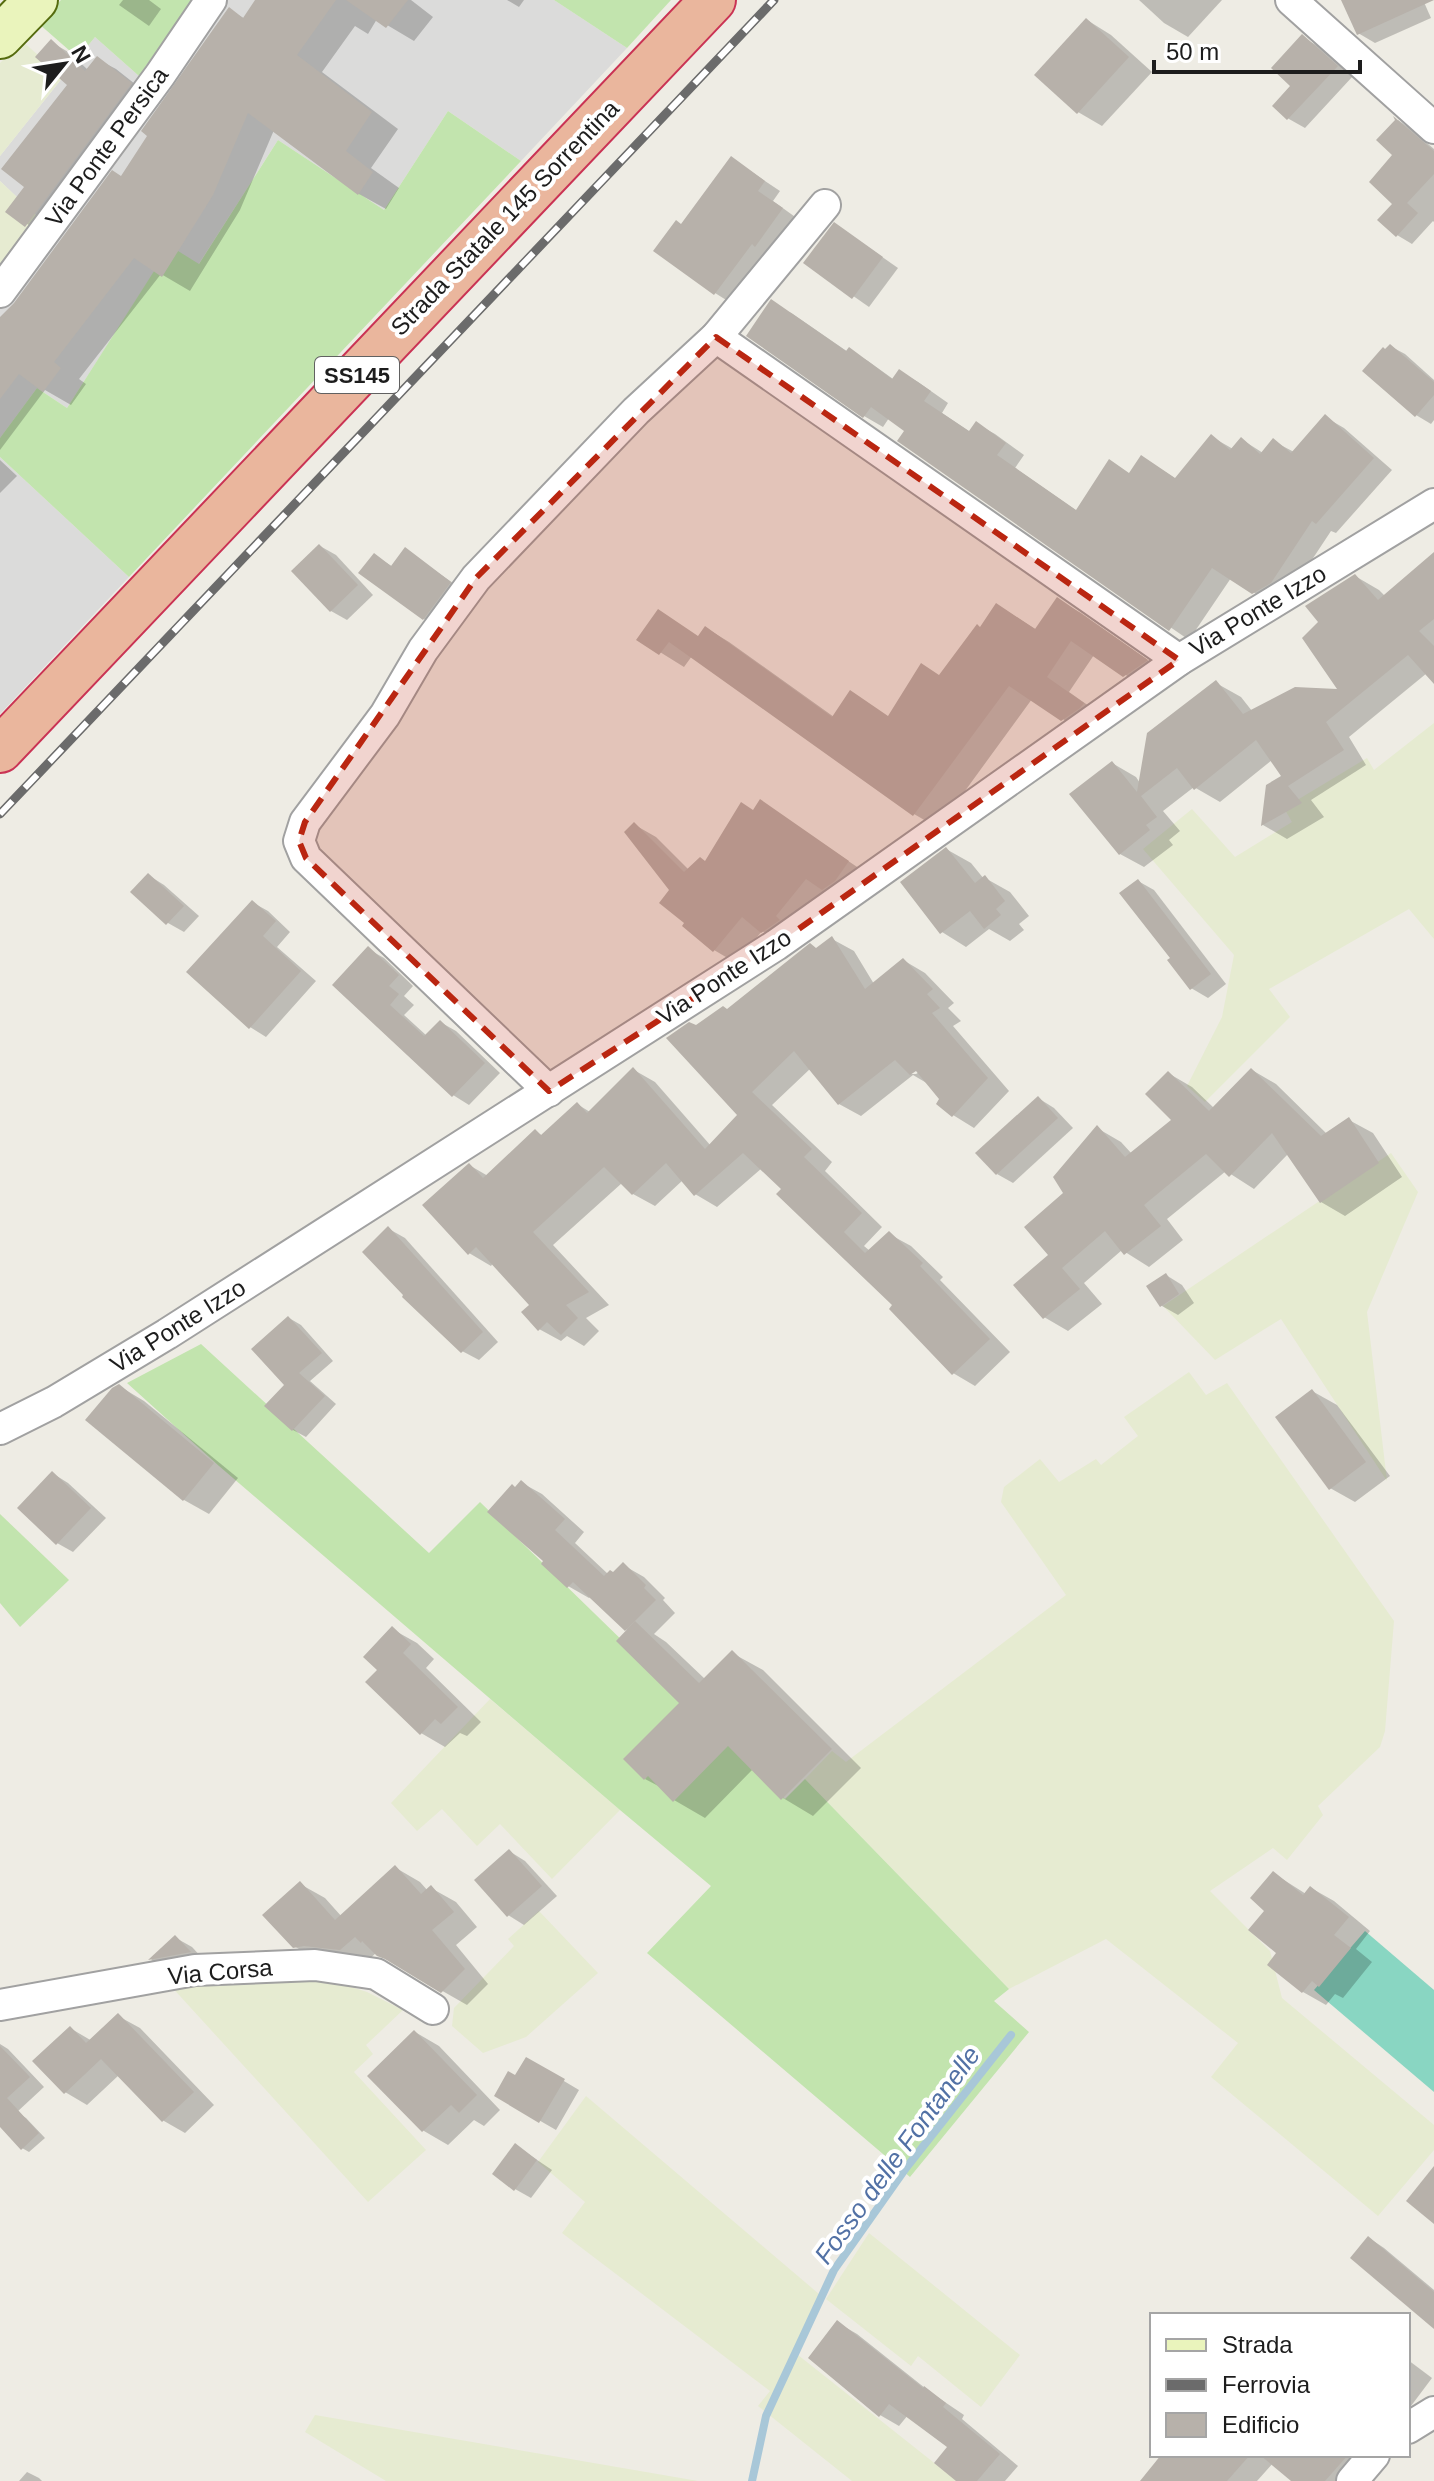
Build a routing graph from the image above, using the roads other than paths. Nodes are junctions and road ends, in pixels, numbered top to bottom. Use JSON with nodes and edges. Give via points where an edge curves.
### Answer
{"nodes":[{"id":1,"x":36,"y":0,"type":"edge"},
{"id":2,"x":211,"y":0,"type":"edge"},
{"id":3,"x":713,"y":0,"type":"edge"},
{"id":4,"x":1291,"y":0,"type":"edge"},
{"id":5,"x":0,"y":37,"type":"edge"},
{"id":6,"x":1434,"y":128,"type":"edge"},
{"id":7,"x":825,"y":205,"type":"dead end"},
{"id":8,"x":0,"y":292,"type":"edge"},
{"id":9,"x":716,"y":337,"type":"junction"},
{"id":10,"x":1434,"y":504,"type":"edge"},
{"id":11,"x":1179,"y":660,"type":"junction"},
{"id":12,"x":0,"y":750,"type":"edge"},
{"id":13,"x":549,"y":1091,"type":"junction"},
{"id":14,"x":0,"y":1429,"type":"edge"},
{"id":15,"x":0,"y":2005,"type":"edge"},
{"id":16,"x":433,"y":2009,"type":"dead end"},
{"id":17,"x":1372,"y":2457,"type":"edge"},
{"id":18,"x":1352,"y":2481,"type":"edge"}],
"edges":[{"from":1,"to":5,"type":"main road"},
{"from":2,"to":8,"type":"street","name":"Via Ponte Persica"},
{"from":3,"to":12,"type":"highway","name":"Strada Statale 145 Sorrentina","number":"SS145"},
{"from":4,"to":6,"type":"street"},
{"from":7,"to":9,"type":"street"},
{"from":9,"to":11,"type":"street"},
{"from":9,"to":13,"type":"street","via":[[636,411],[476,578],[423,650],[385,715],[305,822],[299,841],[306,858]]},
{"from":10,"to":11,"type":"street","name":"Via Ponte Izzo"},
{"from":11,"to":13,"type":"street","name":"Via Ponte Izzo","via":[[776,945]]},
{"from":13,"to":14,"type":"street","name":"Via Ponte Izzo","via":[[167,1334]]},
{"from":15,"to":16,"type":"street","name":"Via Corsa","via":[[195,1970],[315,1965],[376,1974]]},
{"from":17,"to":18,"type":"street"}]}
